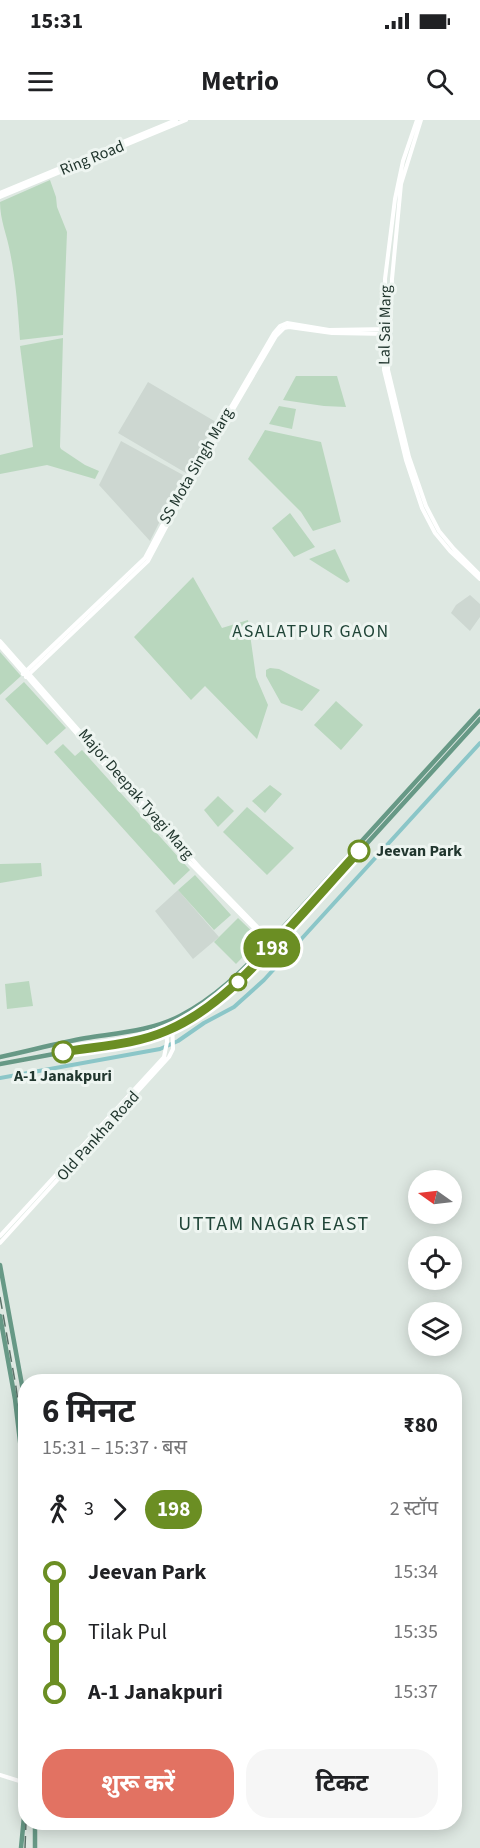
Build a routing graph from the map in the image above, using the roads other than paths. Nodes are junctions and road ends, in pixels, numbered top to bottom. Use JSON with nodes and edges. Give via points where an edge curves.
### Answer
{"nodes":[{"id":1,"x":176,"y":120,"type":"edge"},
{"id":2,"x":186,"y":120,"type":"edge"},
{"id":3,"x":419,"y":120,"type":"edge"},
{"id":4,"x":0,"y":193,"type":"edge"},
{"id":5,"x":0,"y":198,"type":"edge"},
{"id":6,"x":386,"y":332,"type":"junction"},
{"id":7,"x":440,"y":536,"type":"junction"},
{"id":8,"x":480,"y":575,"type":"edge"},
{"id":9,"x":480,"y":579,"type":"edge"},
{"id":10,"x":0,"y":641,"type":"edge"},
{"id":11,"x":0,"y":646,"type":"edge"},
{"id":12,"x":26,"y":674,"type":"junction"},
{"id":13,"x":480,"y":711,"type":"edge"},
{"id":14,"x":480,"y":719,"type":"edge"},
{"id":15,"x":272,"y":944,"type":"junction"},
{"id":16,"x":172,"y":1020,"type":"junction"},
{"id":17,"x":166,"y":1022,"type":"junction"},
{"id":18,"x":174,"y":1028,"type":"junction"},
{"id":19,"x":167,"y":1031,"type":"junction"},
{"id":20,"x":0,"y":1057,"type":"edge"},
{"id":21,"x":0,"y":1064,"type":"edge"},
{"id":22,"x":0,"y":1236,"type":"edge"},
{"id":23,"x":0,"y":1243,"type":"edge"},
{"id":24,"x":0,"y":1265,"type":"edge"},
{"id":25,"x":0,"y":1316,"type":"edge"},
{"id":26,"x":20,"y":1374,"type":"edge"},
{"id":27,"x":18,"y":1425,"type":"edge"},
{"id":28,"x":0,"y":1775,"type":"edge"},
{"id":29,"x":18,"y":1781,"type":"edge"},
{"id":30,"x":23,"y":1830,"type":"edge"},
{"id":31,"x":35,"y":1830,"type":"edge"},
{"id":32,"x":21,"y":1848,"type":"edge"},
{"id":33,"x":34,"y":1848,"type":"edge"}],
"edges":[{"from":1,"to":4,"type":"street","name":"Ring Road"},
{"from":2,"to":5,"type":"street","name":"Ring Road"},
{"from":3,"to":6,"type":"street","name":"Lal Sai Marg","via":[[401,184]]},
{"from":6,"to":7,"type":"street","name":"Lal Sai Marg","via":[[388,370],[409,457]]},
{"from":6,"to":12,"type":"street","name":"SS Mota Singh Marg","via":[[332,333],[284,328],[220,428],[145,558]]},
{"from":7,"to":8,"type":"street","name":"Lal Sai Marg"},
{"from":7,"to":9,"type":"street","name":"Lal Sai Marg"},
{"from":10,"to":12,"type":"street","name":"Major Deepak Tyagi Marg"},
{"from":11,"to":12,"type":"street","name":"Major Deepak Tyagi Marg"},
{"from":12,"to":15,"type":"street","name":"Major Deepak Tyagi Marg","via":[[184,857]]},
{"from":13,"to":15,"type":"main road"},
{"from":14,"to":15,"type":"main road"},
{"from":15,"to":16,"type":"main road","via":[[222,988]]},
{"from":15,"to":18,"type":"main road","via":[[225,994]]},
{"from":16,"to":17,"type":"main road"},
{"from":16,"to":18,"type":"street","name":"Old Pankha Road"},
{"from":17,"to":19,"type":"street","name":"Old Pankha Road"},
{"from":17,"to":20,"type":"main road"},
{"from":18,"to":19,"type":"main road"},
{"from":18,"to":23,"type":"street","name":"Old Pankha Road","via":[[169,1057]]},
{"from":19,"to":21,"type":"main road","via":[[127,1042]]},
{"from":19,"to":22,"type":"street","name":"Old Pankha Road","via":[[166,1053],[153,1070]]},
{"from":24,"to":26,"type":"main road"},
{"from":25,"to":27,"type":"main road"},
{"from":28,"to":29,"type":"street"},
{"from":30,"to":32,"type":"main road"},
{"from":31,"to":33,"type":"main road"}]}
